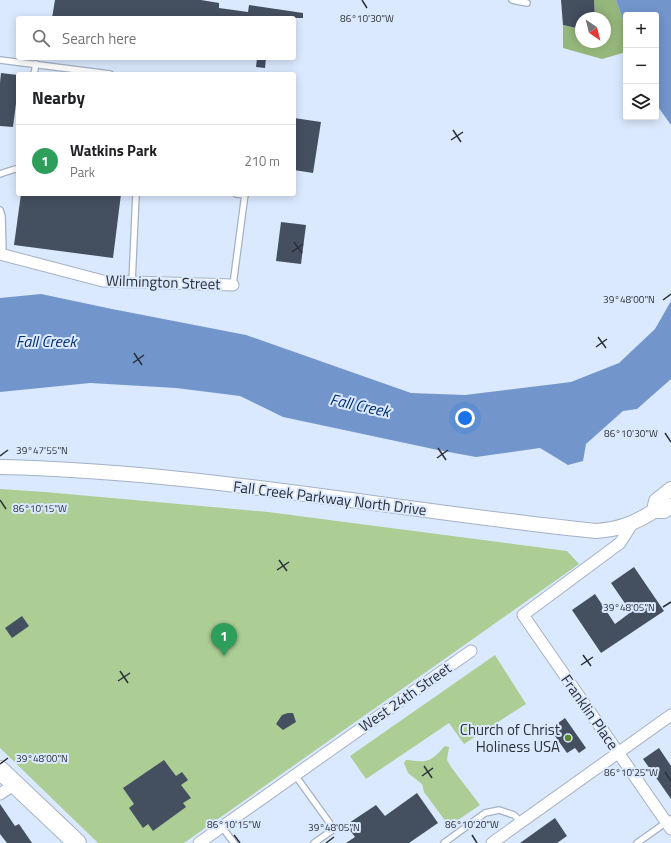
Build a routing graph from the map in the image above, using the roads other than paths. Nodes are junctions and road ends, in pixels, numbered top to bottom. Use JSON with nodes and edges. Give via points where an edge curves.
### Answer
{"nodes":[{"id":1,"x":512,"y":0,"type":"edge"},
{"id":2,"x":527,"y":3,"type":"dead end"},
{"id":3,"x":0,"y":60,"type":"edge"},
{"id":4,"x":36,"y":64,"type":"junction"},
{"id":5,"x":34,"y":72,"type":"edge"},
{"id":6,"x":76,"y":72,"type":"edge"},
{"id":7,"x":16,"y":169,"type":"edge"},
{"id":8,"x":0,"y":174,"type":"edge"},
{"id":9,"x":136,"y":196,"type":"edge"},
{"id":10,"x":245,"y":196,"type":"edge"},
{"id":11,"x":0,"y":210,"type":"edge"},
{"id":12,"x":2,"y":254,"type":"edge"},
{"id":13,"x":132,"y":282,"type":"junction"},
{"id":14,"x":233,"y":285,"type":"joint"},
{"id":15,"x":0,"y":467,"type":"edge"},
{"id":16,"x":671,"y":489,"type":"edge"},
{"id":17,"x":671,"y":506,"type":"edge"},
{"id":18,"x":654,"y":511,"type":"junction"},
{"id":19,"x":632,"y":524,"type":"junction"},
{"id":20,"x":471,"y":651,"type":"dead end"},
{"id":21,"x":671,"y":716,"type":"edge"},
{"id":22,"x":618,"y":753,"type":"junction"},
{"id":23,"x":0,"y":770,"type":"edge"},
{"id":24,"x":295,"y":775,"type":"junction"},
{"id":25,"x":15,"y":784,"type":"junction"},
{"id":26,"x":0,"y":794,"type":"edge"},
{"id":27,"x":522,"y":823,"type":"junction"},
{"id":28,"x":670,"y":823,"type":"edge"},
{"id":29,"x":222,"y":827,"type":"junction"},
{"id":30,"x":77,"y":843,"type":"edge"},
{"id":31,"x":199,"y":843,"type":"edge"},
{"id":32,"x":234,"y":843,"type":"edge"},
{"id":33,"x":314,"y":843,"type":"edge"},
{"id":34,"x":444,"y":843,"type":"edge"},
{"id":35,"x":492,"y":843,"type":"edge"},
{"id":36,"x":637,"y":843,"type":"edge"}],
"edges":[{"from":1,"to":2,"type":"lane"},
{"from":3,"to":4,"type":"lane"},
{"from":4,"to":5,"type":"lane"},
{"from":4,"to":6,"type":"lane"},
{"from":7,"to":8,"type":"lane"},
{"from":9,"to":13,"type":"lane"},
{"from":10,"to":14,"type":"lane"},
{"from":11,"to":12,"type":"lane"},
{"from":12,"to":13,"type":"street","name":"Wilmington Street","via":[[103,281]]},
{"from":13,"to":14,"type":"street","name":"Wilmington Street"},
{"from":15,"to":19,"type":"street","name":"Fall Creek Parkway North Drive","via":[[163,477],[596,531]]},
{"from":16,"to":18,"type":"street","via":[[656,501]]},
{"from":17,"to":18,"type":"street","via":[[664,511]]},
{"from":18,"to":19,"type":"street","name":"Fall Creek Parkway North Drive"},
{"from":19,"to":22,"type":"street","name":"Franklin Place","via":[[620,544],[523,615]]},
{"from":20,"to":24,"type":"street","name":"West 24th Street"},
{"from":21,"to":22,"type":"street"},
{"from":22,"to":27,"type":"street"},
{"from":22,"to":28,"type":"street","name":"Franklin Place"},
{"from":23,"to":25,"type":"main road"},
{"from":24,"to":29,"type":"street","name":"West 24th Street"},
{"from":24,"to":33,"type":"lane","via":[[334,829]]},
{"from":25,"to":26,"type":"street"},
{"from":25,"to":30,"type":"main road"},
{"from":27,"to":34,"type":"lane","via":[[514,814],[499,810],[485,814]]},
{"from":27,"to":35,"type":"street"},
{"from":28,"to":36,"type":"lane"},
{"from":29,"to":31,"type":"street","name":"West 24th Street"},
{"from":29,"to":32,"type":"lane"}]}
